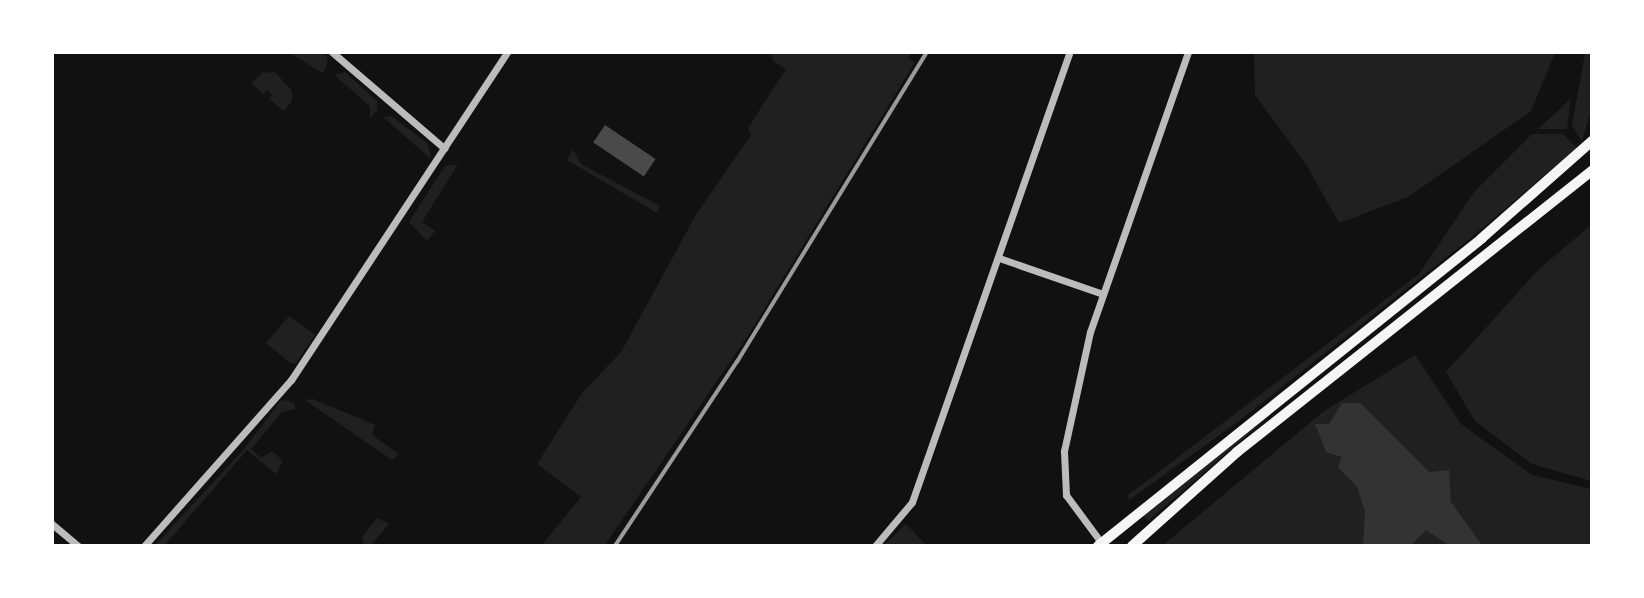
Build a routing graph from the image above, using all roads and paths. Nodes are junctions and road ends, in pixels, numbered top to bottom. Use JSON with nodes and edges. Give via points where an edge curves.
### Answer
{"nodes":[{"id":1,"x":332,"y":52,"type":"edge"},
{"id":2,"x":507,"y":52,"type":"edge"},
{"id":3,"x":1070,"y":52,"type":"edge"},
{"id":4,"x":1188,"y":52,"type":"edge"},
{"id":5,"x":1591,"y":141,"type":"edge"},
{"id":6,"x":444,"y":149,"type":"junction"},
{"id":7,"x":1591,"y":171,"type":"edge"},
{"id":8,"x":999,"y":258,"type":"junction"},
{"id":9,"x":1103,"y":294,"type":"junction"},
{"id":10,"x":52,"y":524,"type":"edge"},
{"id":11,"x":78,"y":545,"type":"edge"},
{"id":12,"x":144,"y":545,"type":"edge"},
{"id":13,"x":875,"y":545,"type":"edge"},
{"id":14,"x":1101,"y":545,"type":"edge"},
{"id":15,"x":1132,"y":545,"type":"edge"}],
"edges":[{"from":1,"to":6,"type":"street"},
{"from":2,"to":6,"type":"street"},
{"from":3,"to":8,"type":"street"},
{"from":4,"to":9,"type":"street"},
{"from":5,"to":14,"type":"main road","via":[[1535,194]]},
{"from":6,"to":12,"type":"street","via":[[291,380]]},
{"from":7,"to":15,"type":"main road","via":[[1237,452]]},
{"from":8,"to":9,"type":"street"},
{"from":8,"to":13,"type":"street","via":[[912,502]]},
{"from":9,"to":14,"type":"street","via":[[1078,375],[1063,464],[1071,506]]},
{"from":10,"to":11,"type":"street"}]}
